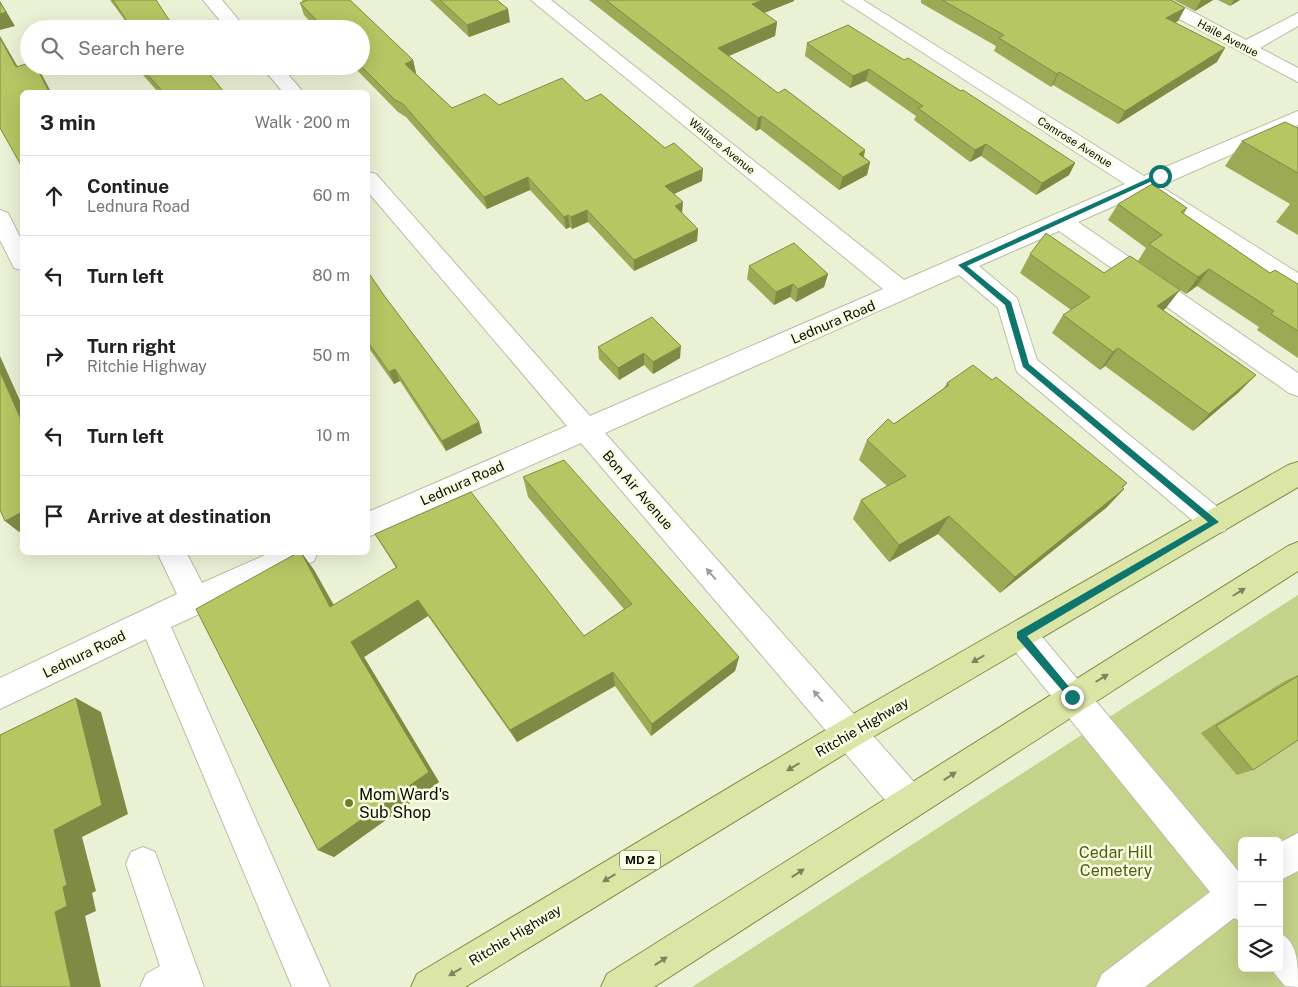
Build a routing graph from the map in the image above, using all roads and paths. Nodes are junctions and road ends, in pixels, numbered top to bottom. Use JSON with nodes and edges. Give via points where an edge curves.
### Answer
{"nodes":[{"id":1,"x":212,"y":0,"type":"edge"},
{"id":2,"x":540,"y":0,"type":"edge"},
{"id":3,"x":851,"y":0,"type":"edge"},
{"id":4,"x":1157,"y":0,"type":"edge"},
{"id":5,"x":1298,"y":18,"type":"edge"},
{"id":6,"x":229,"y":20,"type":"edge"},
{"id":7,"x":1246,"y":48,"type":"junction"},
{"id":8,"x":278,"y":75,"type":"edge"},
{"id":9,"x":1298,"y":76,"type":"edge"},
{"id":10,"x":291,"y":90,"type":"edge"},
{"id":11,"x":1298,"y":117,"type":"edge"},
{"id":12,"x":370,"y":181,"type":"edge"},
{"id":13,"x":1141,"y":184,"type":"junction"},
{"id":14,"x":0,"y":218,"type":"edge"},
{"id":15,"x":1061,"y":220,"type":"junction"},
{"id":16,"x":20,"y":258,"type":"edge"},
{"id":17,"x":962,"y":265,"type":"junction"},
{"id":18,"x":1298,"y":284,"type":"edge"},
{"id":19,"x":903,"y":292,"type":"junction"},
{"id":20,"x":1298,"y":386,"type":"edge"},
{"id":21,"x":585,"y":429,"type":"junction"},
{"id":22,"x":1298,"y":473,"type":"edge"},
{"id":23,"x":1214,"y":522,"type":"junction"},
{"id":24,"x":370,"y":524,"type":"edge"},
{"id":25,"x":172,"y":555,"type":"edge"},
{"id":26,"x":297,"y":555,"type":"edge"},
{"id":27,"x":1298,"y":555,"type":"edge"},
{"id":28,"x":195,"y":600,"type":"junction"},
{"id":29,"x":153,"y":620,"type":"junction"},
{"id":30,"x":1021,"y":635,"type":"junction"},
{"id":31,"x":0,"y":694,"type":"edge"},
{"id":32,"x":1072,"y":697,"type":"junction"},
{"id":33,"x":850,"y":733,"type":"junction"},
{"id":34,"x":909,"y":802,"type":"junction"},
{"id":35,"x":1298,"y":850,"type":"edge"},
{"id":36,"x":1283,"y":861,"type":"edge"},
{"id":37,"x":144,"y":864,"type":"dead end"},
{"id":38,"x":1238,"y":896,"type":"edge"},
{"id":39,"x":1238,"y":898,"type":"edge"},
{"id":40,"x":1283,"y":955,"type":"edge"},
{"id":41,"x":1298,"y":973,"type":"edge"},
{"id":42,"x":175,"y":983,"type":"edge"},
{"id":43,"x":311,"y":987,"type":"edge"},
{"id":44,"x":430,"y":987,"type":"edge"},
{"id":45,"x":620,"y":987,"type":"edge"},
{"id":46,"x":1115,"y":987,"type":"edge"}],
"edges":[{"from":1,"to":6,"type":"street"},
{"from":2,"to":19,"type":"street","name":"Wallace Avenue"},
{"from":3,"to":13,"type":"street","name":"Camrose Avenue"},
{"from":4,"to":7,"type":"street","name":"Haile Avenue"},
{"from":5,"to":7,"type":"street"},
{"from":7,"to":9,"type":"street","name":"Haile Avenue"},
{"from":8,"to":10,"type":"street"},
{"from":11,"to":13,"type":"street","name":"Lednura Road"},
{"from":12,"to":21,"type":"street","name":"Bon Air Avenue"},
{"from":13,"to":15,"type":"street","name":"Lednura Road"},
{"from":13,"to":18,"type":"street","name":"Camrose Avenue"},
{"from":14,"to":16,"type":"street"},
{"from":15,"to":17,"type":"street","name":"Lednura Road"},
{"from":15,"to":20,"type":"street"},
{"from":17,"to":19,"type":"street","name":"Lednura Road"},
{"from":17,"to":23,"type":"street","via":[[1009,304],[1026,365]]},
{"from":19,"to":21,"type":"street","name":"Lednura Road"},
{"from":21,"to":24,"type":"street","name":"Lednura Road"},
{"from":33,"to":21,"type":"street","name":"Bon Air Avenue","one_way":true},
{"from":22,"to":23,"type":"main road","name":"Ritchie Highway","number":"MD 2"},
{"from":23,"to":30,"type":"main road","name":"Ritchie Highway","number":"MD 2"},
{"from":25,"to":28,"type":"street"},
{"from":26,"to":28,"type":"street","name":"Lednura Road"},
{"from":32,"to":27,"type":"main road","one_way":true},
{"from":28,"to":29,"type":"street","name":"Lednura Road"},
{"from":29,"to":31,"type":"street","name":"Lednura Road"},
{"from":29,"to":43,"type":"street"},
{"from":30,"to":32,"type":"street"},
{"from":30,"to":33,"type":"main road","name":"Ritchie Highway","number":"MD 2","one_way":true},
{"from":34,"to":32,"type":"main road","one_way":true},
{"from":32,"to":38,"type":"street"},
{"from":33,"to":34,"type":"street","name":"Bon Air Avenue"},
{"from":33,"to":44,"type":"main road","name":"Ritchie Highway","number":"MD 2","one_way":true},
{"from":45,"to":34,"type":"main road","one_way":true},
{"from":35,"to":36,"type":"street"},
{"from":37,"to":42,"type":"street"},
{"from":39,"to":46,"type":"street"},
{"from":40,"to":41,"type":"street"}]}
